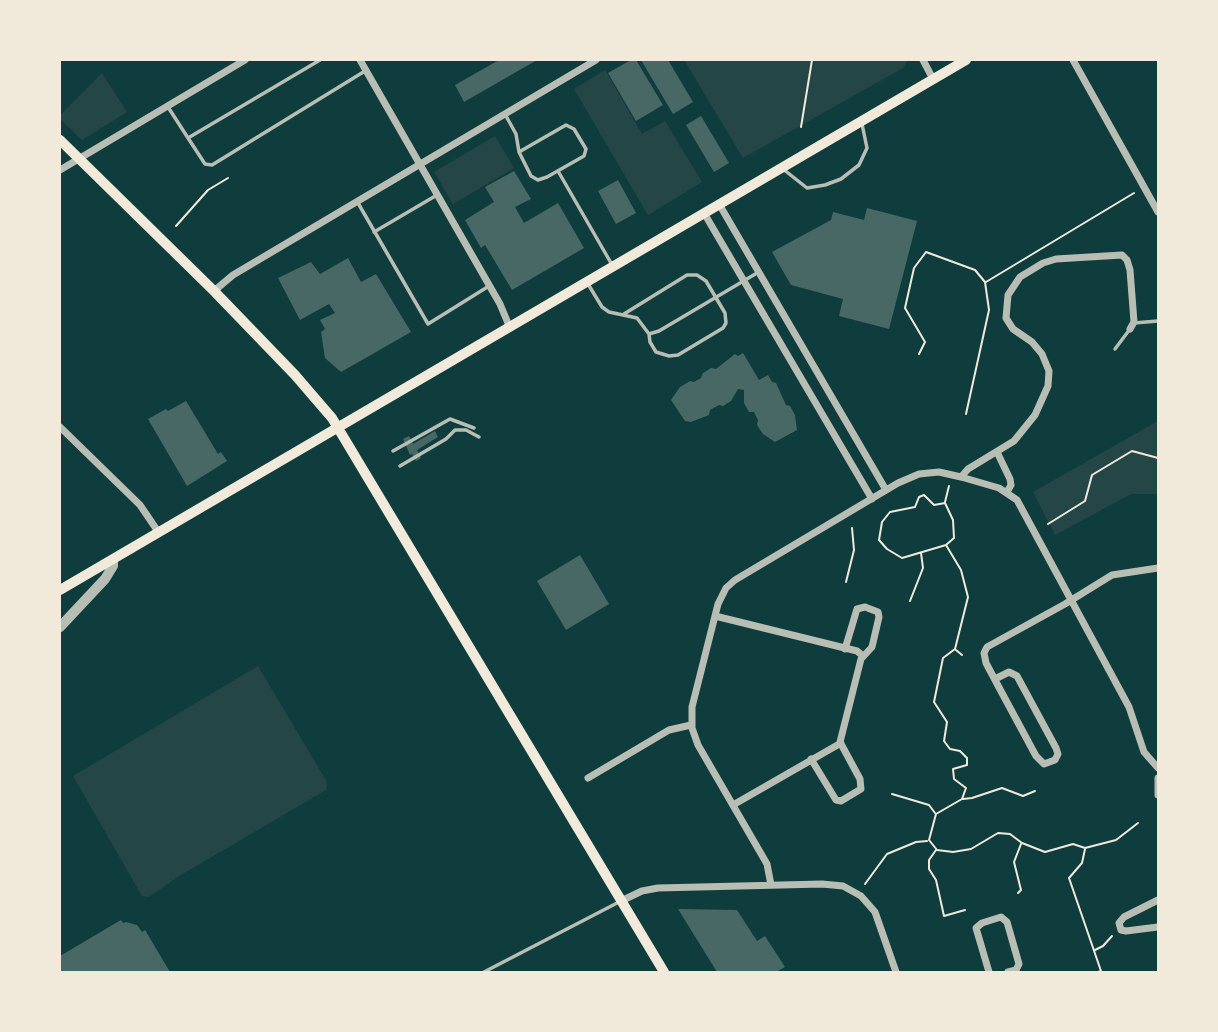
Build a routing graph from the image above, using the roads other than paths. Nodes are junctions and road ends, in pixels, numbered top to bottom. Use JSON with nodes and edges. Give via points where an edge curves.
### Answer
{"nodes":[{"id":1,"x":245,"y":60,"type":"edge"},
{"id":2,"x":320,"y":60,"type":"edge"},
{"id":3,"x":360,"y":60,"type":"edge"},
{"id":4,"x":596,"y":60,"type":"edge"},
{"id":5,"x":923,"y":60,"type":"edge"},
{"id":6,"x":966,"y":60,"type":"edge"},
{"id":7,"x":1073,"y":60,"type":"edge"},
{"id":8,"x":366,"y":71,"type":"junction"},
{"id":9,"x":933,"y":79,"type":"junction"},
{"id":10,"x":168,"y":106,"type":"junction"},
{"id":11,"x":505,"y":114,"type":"junction"},
{"id":12,"x":862,"y":121,"type":"junction"},
{"id":13,"x":188,"y":138,"type":"junction"},
{"id":14,"x":60,"y":140,"type":"edge"},
{"id":15,"x":519,"y":152,"type":"junction"},
{"id":16,"x":79,"y":159,"type":"junction"},
{"id":17,"x":419,"y":163,"type":"junction"},
{"id":18,"x":781,"y":168,"type":"junction"},
{"id":19,"x":60,"y":170,"type":"edge"},
{"id":20,"x":558,"y":171,"type":"junction"},
{"id":21,"x":437,"y":195,"type":"junction"},
{"id":22,"x":357,"y":201,"type":"junction"},
{"id":23,"x":719,"y":204,"type":"junction"},
{"id":24,"x":1158,"y":212,"type":"edge"},
{"id":25,"x":704,"y":213,"type":"junction"},
{"id":26,"x":374,"y":232,"type":"junction"},
{"id":27,"x":613,"y":267,"type":"junction"},
{"id":28,"x":759,"y":272,"type":"junction"},
{"id":29,"x":744,"y":281,"type":"junction"},
{"id":30,"x":587,"y":282,"type":"junction"},
{"id":31,"x":489,"y":286,"type":"junction"},
{"id":32,"x":214,"y":291,"type":"junction"},
{"id":33,"x":716,"y":297,"type":"junction"},
{"id":34,"x":624,"y":314,"type":"junction"},
{"id":35,"x":1158,"y":320,"type":"edge"},
{"id":36,"x":1132,"y":326,"type":"junction"},
{"id":37,"x":510,"y":328,"type":"junction"},
{"id":38,"x":649,"y":334,"type":"junction"},
{"id":39,"x":1115,"y":349,"type":"dead end"},
{"id":40,"x":829,"y":392,"type":"junction"},
{"id":41,"x":814,"y":401,"type":"junction"},
{"id":42,"x":849,"y":426,"type":"junction"},
{"id":43,"x":339,"y":427,"type":"junction"},
{"id":44,"x":60,"y":428,"type":"edge"},
{"id":45,"x":474,"y":428,"type":"dead end"},
{"id":46,"x":834,"y":435,"type":"junction"},
{"id":47,"x":479,"y":438,"type":"dead end"},
{"id":48,"x":393,"y":451,"type":"dead end"},
{"id":49,"x":997,"y":452,"type":"junction"},
{"id":50,"x":400,"y":466,"type":"dead end"},
{"id":51,"x":961,"y":477,"type":"junction"},
{"id":52,"x":886,"y":490,"type":"junction"},
{"id":53,"x":1007,"y":492,"type":"junction"},
{"id":54,"x":872,"y":499,"type":"junction"},
{"id":55,"x":159,"y":533,"type":"junction"},
{"id":56,"x":113,"y":560,"type":"junction"},
{"id":57,"x":1158,"y":568,"type":"edge"},
{"id":58,"x":60,"y":590,"type":"edge"},
{"id":59,"x":1072,"y":599,"type":"junction"},
{"id":60,"x":715,"y":615,"type":"junction"},
{"id":61,"x":60,"y":627,"type":"edge"},
{"id":62,"x":845,"y":649,"type":"junction"},
{"id":63,"x":863,"y":656,"type":"junction"},
{"id":64,"x":995,"y":679,"type":"junction"},
{"id":65,"x":691,"y":725,"type":"junction"},
{"id":66,"x":841,"y":743,"type":"junction"},
{"id":67,"x":811,"y":759,"type":"junction"},
{"id":68,"x":1158,"y":768,"type":"edge"},
{"id":69,"x":588,"y":778,"type":"dead end"},
{"id":70,"x":1158,"y":778,"type":"edge"},
{"id":71,"x":1158,"y":795,"type":"edge"},
{"id":72,"x":733,"y":806,"type":"junction"},
{"id":73,"x":771,"y":886,"type":"junction"},
{"id":74,"x":1158,"y":900,"type":"edge"},
{"id":75,"x":621,"y":901,"type":"junction"},
{"id":76,"x":1158,"y":927,"type":"edge"},
{"id":77,"x":484,"y":972,"type":"edge"},
{"id":78,"x":664,"y":972,"type":"edge"},
{"id":79,"x":895,"y":972,"type":"edge"},
{"id":80,"x":989,"y":972,"type":"edge"},
{"id":81,"x":1008,"y":972,"type":"edge"}],
"edges":[{"from":1,"to":10,"type":"street"},
{"from":2,"to":13,"type":"lane"},
{"from":3,"to":8,"type":"street"},
{"from":4,"to":11,"type":"street"},
{"from":5,"to":9,"type":"street"},
{"from":6,"to":9,"type":"main road"},
{"from":7,"to":24,"type":"street"},
{"from":8,"to":13,"type":"lane","via":[[212,165],[205,164]]},
{"from":8,"to":17,"type":"street"},
{"from":9,"to":12,"type":"main road"},
{"from":10,"to":13,"type":"lane"},
{"from":10,"to":16,"type":"street"},
{"from":11,"to":15,"type":"lane"},
{"from":11,"to":17,"type":"street"},
{"from":12,"to":18,"type":"main road"},
{"from":12,"to":18,"type":"lane","via":[[867,148],[859,165],[841,179],[807,188]]},
{"from":14,"to":16,"type":"main road"},
{"from":15,"to":20,"type":"lane","via":[[531,176],[538,180]]},
{"from":15,"to":20,"type":"lane","via":[[566,125],[574,129],[586,149],[584,156]]},
{"from":16,"to":19,"type":"street"},
{"from":16,"to":32,"type":"main road"},
{"from":17,"to":21,"type":"street"},
{"from":17,"to":22,"type":"street"},
{"from":18,"to":23,"type":"main road"},
{"from":20,"to":27,"type":"lane"},
{"from":21,"to":26,"type":"lane"},
{"from":21,"to":31,"type":"street"},
{"from":22,"to":26,"type":"lane"},
{"from":22,"to":32,"type":"street"},
{"from":23,"to":25,"type":"main road"},
{"from":23,"to":28,"type":"street"},
{"from":25,"to":27,"type":"main road"},
{"from":25,"to":29,"type":"street"},
{"from":26,"to":31,"type":"lane","via":[[428,324]]},
{"from":27,"to":30,"type":"main road"},
{"from":28,"to":29,"type":"lane"},
{"from":28,"to":40,"type":"street"},
{"from":29,"to":33,"type":"lane"},
{"from":29,"to":41,"type":"street"},
{"from":30,"to":34,"type":"lane","via":[[602,307]]},
{"from":30,"to":37,"type":"main road"},
{"from":31,"to":37,"type":"street"},
{"from":32,"to":43,"type":"main road"},
{"from":33,"to":34,"type":"lane","via":[[706,281],[687,275]]},
{"from":33,"to":38,"type":"lane"},
{"from":33,"to":38,"type":"lane","via":[[725,313],[723,328],[678,355],[656,352]]},
{"from":34,"to":38,"type":"lane","via":[[637,318]]},
{"from":35,"to":36,"type":"lane"},
{"from":36,"to":39,"type":"lane"},
{"from":36,"to":49,"type":"street","via":[[1128,264],[1122,255],[1056,259],[1016,280],[1006,301],[1006,318],[1013,330],[1042,354],[1049,381],[1031,421],[1011,444]]},
{"from":37,"to":43,"type":"main road"},
{"from":40,"to":41,"type":"street"},
{"from":40,"to":42,"type":"street"},
{"from":41,"to":46,"type":"street"},
{"from":42,"to":46,"type":"street"},
{"from":42,"to":52,"type":"street"},
{"from":43,"to":55,"type":"main road"},
{"from":43,"to":75,"type":"main road"},
{"from":44,"to":55,"type":"street","via":[[140,505]]},
{"from":45,"to":48,"type":"lane","via":[[450,419]]},
{"from":46,"to":54,"type":"street"},
{"from":47,"to":50,"type":"lane","via":[[455,430]]},
{"from":49,"to":51,"type":"street"},
{"from":49,"to":53,"type":"street","via":[[1010,479]]},
{"from":51,"to":52,"type":"street","via":[[927,472]]},
{"from":51,"to":53,"type":"street"},
{"from":52,"to":54,"type":"street"},
{"from":53,"to":59,"type":"street","via":[[1024,509]]},
{"from":54,"to":60,"type":"street","via":[[735,580],[723,593]]},
{"from":55,"to":56,"type":"main road"},
{"from":56,"to":58,"type":"main road"},
{"from":56,"to":61,"type":"street","via":[[105,579]]},
{"from":57,"to":59,"type":"street","via":[[1112,575]]},
{"from":59,"to":64,"type":"street","via":[[986,647],[985,659]]},
{"from":59,"to":68,"type":"street","via":[[1129,707],[1143,752]]},
{"from":60,"to":62,"type":"street"},
{"from":60,"to":65,"type":"street"},
{"from":62,"to":63,"type":"street"},
{"from":62,"to":63,"type":"street","via":[[856,611],[862,607],[876,611],[879,617],[872,647]]},
{"from":63,"to":66,"type":"street"},
{"from":64,"to":64,"type":"street","via":[[1039,760],[1044,764],[1055,760],[1056,748],[1017,676],[1009,672]]},
{"from":65,"to":69,"type":"street","via":[[669,730]]},
{"from":65,"to":72,"type":"street"},
{"from":66,"to":67,"type":"street"},
{"from":66,"to":67,"type":"street","via":[[862,785],[844,799],[834,798]]},
{"from":67,"to":72,"type":"street"},
{"from":70,"to":71,"type":"street"},
{"from":72,"to":73,"type":"street","via":[[767,864]]},
{"from":73,"to":75,"type":"street","via":[[652,889]]},
{"from":73,"to":79,"type":"street","via":[[836,885],[856,892],[878,918]]},
{"from":74,"to":76,"type":"street","via":[[1122,919],[1120,928]]},
{"from":75,"to":77,"type":"lane"},
{"from":75,"to":78,"type":"main road"},
{"from":80,"to":81,"type":"street","via":[[976,928],[1001,918],[1007,922],[1019,964]]}]}
